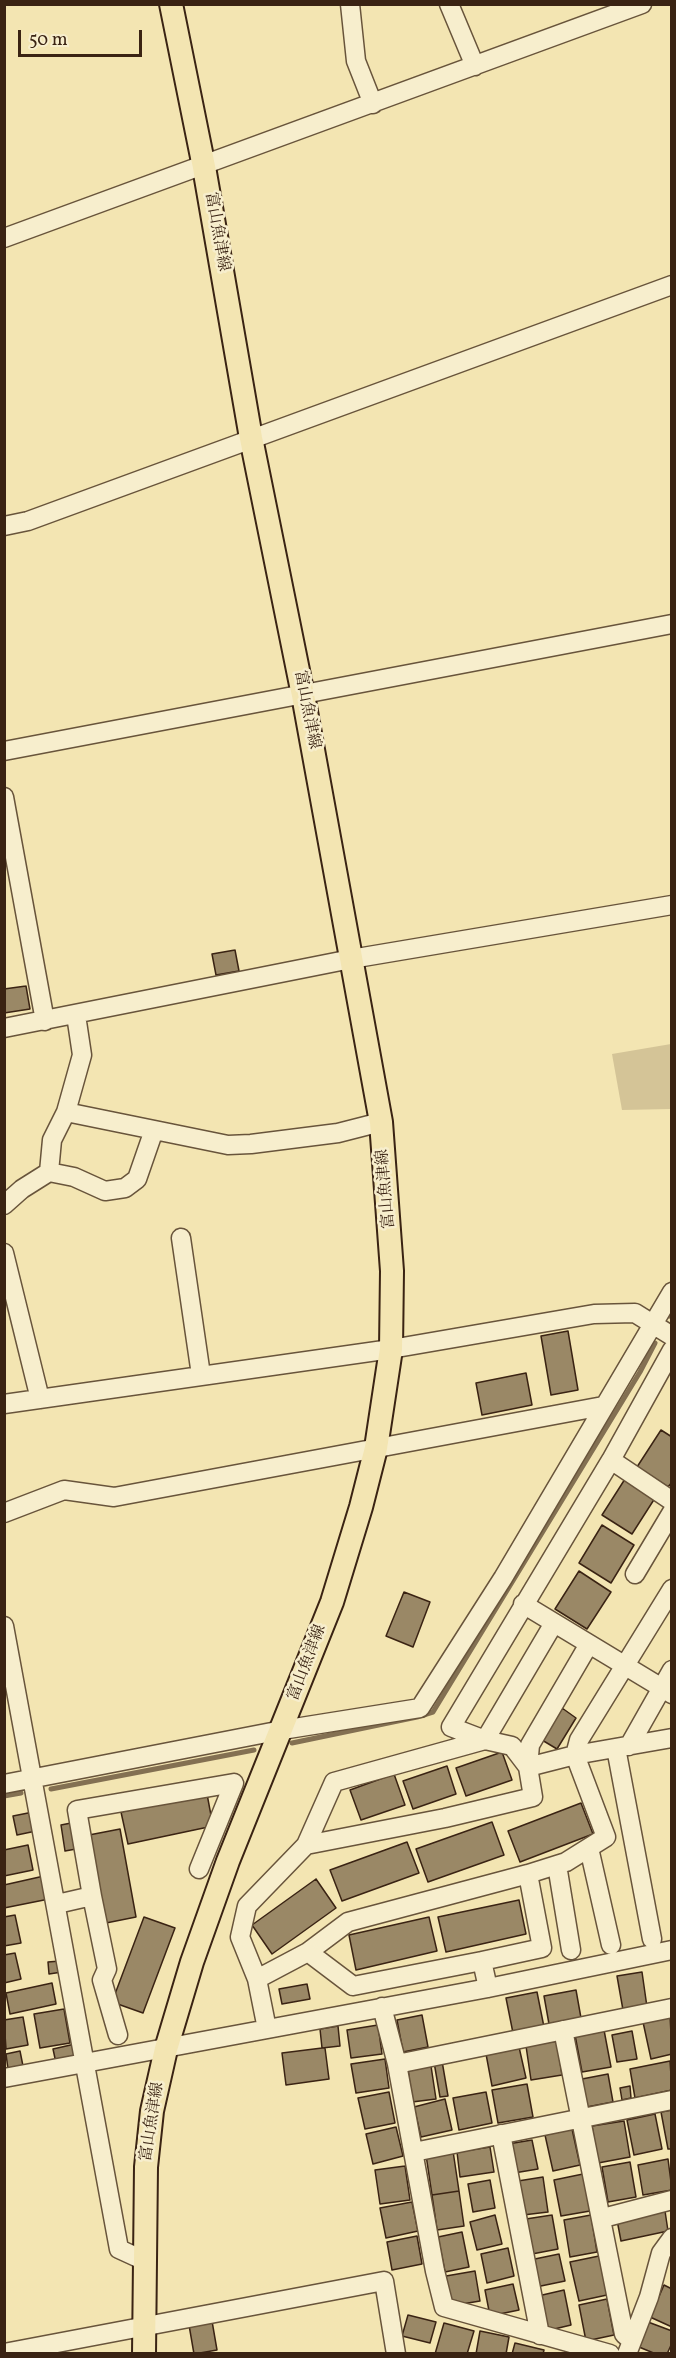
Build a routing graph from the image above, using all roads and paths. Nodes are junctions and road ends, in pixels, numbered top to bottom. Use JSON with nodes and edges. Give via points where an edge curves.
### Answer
{"nodes":[{"id":1,"x":171,"y":4,"type":"edge"},
{"id":2,"x":350,"y":4,"type":"edge"},
{"id":3,"x":449,"y":4,"type":"edge"},
{"id":4,"x":642,"y":4,"type":"edge"},
{"id":5,"x":475,"y":66,"type":"junction"},
{"id":6,"x":373,"y":104,"type":"junction"},
{"id":7,"x":204,"y":167,"type":"junction"},
{"id":8,"x":4,"y":238,"type":"edge"},
{"id":9,"x":672,"y":285,"type":"edge"},
{"id":10,"x":251,"y":438,"type":"junction"},
{"id":11,"x":4,"y":526,"type":"edge"},
{"id":12,"x":672,"y":624,"type":"edge"},
{"id":13,"x":303,"y":695,"type":"junction"},
{"id":14,"x":4,"y":751,"type":"edge"},
{"id":15,"x":4,"y":797,"type":"edge"},
{"id":16,"x":672,"y":905,"type":"edge"},
{"id":17,"x":351,"y":959,"type":"junction"},
{"id":18,"x":76,"y":1015,"type":"junction"},
{"id":19,"x":45,"y":1021,"type":"junction"},
{"id":20,"x":4,"y":1028,"type":"edge"},
{"id":21,"x":66,"y":1112,"type":"junction"},
{"id":22,"x":381,"y":1122,"type":"junction"},
{"id":23,"x":154,"y":1130,"type":"junction"},
{"id":24,"x":49,"y":1172,"type":"junction"},
{"id":25,"x":4,"y":1205,"type":"edge"},
{"id":26,"x":181,"y":1238,"type":"dead end"},
{"id":27,"x":4,"y":1253,"type":"edge"},
{"id":28,"x":672,"y":1292,"type":"edge"},
{"id":29,"x":652,"y":1322,"type":"junction"},
{"id":30,"x":672,"y":1336,"type":"edge"},
{"id":31,"x":391,"y":1349,"type":"junction"},
{"id":32,"x":672,"y":1350,"type":"edge"},
{"id":33,"x":201,"y":1375,"type":"junction"},
{"id":34,"x":40,"y":1399,"type":"junction"},
{"id":35,"x":4,"y":1404,"type":"edge"},
{"id":36,"x":603,"y":1406,"type":"junction"},
{"id":37,"x":376,"y":1448,"type":"junction"},
{"id":38,"x":611,"y":1460,"type":"junction"},
{"id":39,"x":672,"y":1501,"type":"edge"},
{"id":40,"x":672,"y":1512,"type":"edge"},
{"id":41,"x":4,"y":1513,"type":"edge"},
{"id":42,"x":635,"y":1574,"type":"dead end"},
{"id":43,"x":672,"y":1588,"type":"edge"},
{"id":44,"x":523,"y":1604,"type":"junction"},
{"id":45,"x":554,"y":1623,"type":"junction"},
{"id":46,"x":4,"y":1626,"type":"edge"},
{"id":47,"x":589,"y":1644,"type":"junction"},
{"id":48,"x":623,"y":1665,"type":"junction"},
{"id":49,"x":672,"y":1670,"type":"edge"},
{"id":50,"x":666,"y":1691,"type":"edge"},
{"id":51,"x":282,"y":1730,"type":"junction"},
{"id":52,"x":672,"y":1738,"type":"edge"},
{"id":53,"x":485,"y":1740,"type":"junction"},
{"id":54,"x":622,"y":1747,"type":"junction"},
{"id":55,"x":576,"y":1755,"type":"junction"},
{"id":56,"x":528,"y":1767,"type":"junction"},
{"id":57,"x":34,"y":1778,"type":"junction"},
{"id":58,"x":234,"y":1783,"type":"junction"},
{"id":59,"x":4,"y":1784,"type":"edge"},
{"id":60,"x":259,"y":1784,"type":"junction"},
{"id":61,"x":306,"y":1845,"type":"junction"},
{"id":62,"x":589,"y":1848,"type":"junction"},
{"id":63,"x":557,"y":1865,"type":"junction"},
{"id":64,"x":200,"y":1869,"type":"dead end"},
{"id":65,"x":528,"y":1874,"type":"junction"},
{"id":66,"x":92,"y":1896,"type":"junction"},
{"id":67,"x":57,"y":1904,"type":"junction"},
{"id":68,"x":652,"y":1939,"type":"dead end"},
{"id":69,"x":611,"y":1945,"type":"dead end"},
{"id":70,"x":571,"y":1950,"type":"dead end"},
{"id":71,"x":672,"y":1950,"type":"edge"},
{"id":72,"x":308,"y":1952,"type":"junction"},
{"id":73,"x":482,"y":1961,"type":"junction"},
{"id":74,"x":256,"y":1979,"type":"junction"},
{"id":75,"x":488,"y":1988,"type":"junction"},
{"id":76,"x":382,"y":2007,"type":"junction"},
{"id":77,"x":672,"y":2008,"type":"edge"},
{"id":78,"x":267,"y":2029,"type":"junction"},
{"id":79,"x":562,"y":2030,"type":"junction"},
{"id":80,"x":118,"y":2035,"type":"dead end"},
{"id":81,"x":166,"y":2049,"type":"junction"},
{"id":82,"x":86,"y":2063,"type":"junction"},
{"id":83,"x":396,"y":2064,"type":"junction"},
{"id":84,"x":4,"y":2078,"type":"edge"},
{"id":85,"x":672,"y":2100,"type":"edge"},
{"id":86,"x":582,"y":2118,"type":"junction"},
{"id":87,"x":501,"y":2134,"type":"junction"},
{"id":88,"x":414,"y":2152,"type":"junction"},
{"id":89,"x":672,"y":2200,"type":"edge"},
{"id":90,"x":603,"y":2218,"type":"junction"},
{"id":91,"x":672,"y":2238,"type":"edge"},
{"id":92,"x":143,"y":2260,"type":"junction"},
{"id":93,"x":144,"y":2326,"type":"junction"},
{"id":94,"x":540,"y":2335,"type":"junction"},
{"id":95,"x":629,"y":2347,"type":"edge"},
{"id":96,"x":4,"y":2353,"type":"edge"},
{"id":97,"x":144,"y":2354,"type":"edge"},
{"id":98,"x":396,"y":2354,"type":"edge"},
{"id":99,"x":610,"y":2354,"type":"edge"}],
"edges":[{"from":1,"to":7,"type":"main road","name":"富山魚津線"},
{"from":2,"to":6,"type":"street","via":[[356,61]]},
{"from":3,"to":5,"type":"street"},
{"from":4,"to":5,"type":"street"},
{"from":5,"to":6,"type":"street"},
{"from":6,"to":7,"type":"street"},
{"from":7,"to":8,"type":"street"},
{"from":7,"to":10,"type":"main road","name":"富山魚津線"},
{"from":9,"to":10,"type":"street"},
{"from":10,"to":11,"type":"street","via":[[28,521]]},
{"from":10,"to":13,"type":"main road","name":"富山魚津線"},
{"from":12,"to":13,"type":"street"},
{"from":13,"to":14,"type":"street"},
{"from":13,"to":17,"type":"main road","name":"富山魚津線"},
{"from":15,"to":19,"type":"street"},
{"from":16,"to":17,"type":"street"},
{"from":17,"to":18,"type":"street"},
{"from":17,"to":22,"type":"main road","name":"富山魚津線"},
{"from":18,"to":19,"type":"street"},
{"from":18,"to":21,"type":"street","via":[[82,1055]]},
{"from":19,"to":20,"type":"street"},
{"from":21,"to":23,"type":"street"},
{"from":21,"to":24,"type":"street","via":[[52,1140]]},
{"from":22,"to":23,"type":"street","via":[[338,1133],[228,1145]]},
{"from":22,"to":31,"type":"main road","name":"富山魚津線","via":[[392,1259]]},
{"from":23,"to":24,"type":"street","via":[[137,1179],[125,1188],[105,1191],[74,1177]]},
{"from":24,"to":25,"type":"street"},
{"from":26,"to":33,"type":"street"},
{"from":27,"to":34,"type":"street"},
{"from":28,"to":29,"type":"street"},
{"from":29,"to":30,"type":"street"},
{"from":29,"to":31,"type":"street","via":[[636,1313],[594,1314]]},
{"from":29,"to":36,"type":"street"},
{"from":31,"to":33,"type":"street"},
{"from":31,"to":37,"type":"main road","name":"富山魚津線"},
{"from":32,"to":38,"type":"street"},
{"from":33,"to":34,"type":"street"},
{"from":34,"to":35,"type":"street"},
{"from":36,"to":37,"type":"street"},
{"from":36,"to":51,"type":"street","via":[[503,1578],[420,1708]]},
{"from":37,"to":41,"type":"street","via":[[114,1497],[64,1490]]},
{"from":37,"to":51,"type":"main road","name":"富山魚津線","via":[[332,1602]]},
{"from":38,"to":39,"type":"street"},
{"from":38,"to":44,"type":"street"},
{"from":40,"to":42,"type":"street"},
{"from":43,"to":48,"type":"street"},
{"from":44,"to":45,"type":"street"},
{"from":44,"to":53,"type":"street","via":[[451,1727]]},
{"from":45,"to":47,"type":"street"},
{"from":45,"to":53,"type":"street"},
{"from":46,"to":57,"type":"street"},
{"from":47,"to":48,"type":"street"},
{"from":47,"to":56,"type":"street","via":[[530,1745]]},
{"from":48,"to":50,"type":"street"},
{"from":48,"to":55,"type":"street","via":[[579,1740]]},
{"from":49,"to":50,"type":"street"},
{"from":50,"to":54,"type":"street"},
{"from":51,"to":57,"type":"street"},
{"from":51,"to":60,"type":"main road","name":"富山魚津線"},
{"from":52,"to":54,"type":"street"},
{"from":53,"to":56,"type":"street","via":[[512,1746]]},
{"from":53,"to":61,"type":"street","via":[[334,1782]]},
{"from":54,"to":55,"type":"street"},
{"from":54,"to":68,"type":"street"},
{"from":55,"to":56,"type":"street"},
{"from":55,"to":62,"type":"street","via":[[606,1837]]},
{"from":56,"to":61,"type":"street","via":[[533,1797]]},
{"from":57,"to":59,"type":"street"},
{"from":57,"to":67,"type":"street"},
{"from":58,"to":60,"type":"street"},
{"from":58,"to":64,"type":"street"},
{"from":58,"to":66,"type":"street","via":[[77,1810]]},
{"from":60,"to":81,"type":"main road","name":"富山魚津線","via":[[192,1962]]},
{"from":61,"to":74,"type":"street","via":[[247,1906],[240,1937]]},
{"from":62,"to":63,"type":"street"},
{"from":62,"to":69,"type":"street"},
{"from":63,"to":65,"type":"street"},
{"from":63,"to":70,"type":"street"},
{"from":65,"to":72,"type":"street","via":[[348,1922]]},
{"from":65,"to":73,"type":"street","via":[[542,1948]]},
{"from":66,"to":67,"type":"street"},
{"from":66,"to":80,"type":"street","via":[[107,1969],[102,1980]]},
{"from":67,"to":82,"type":"street"},
{"from":71,"to":75,"type":"street"},
{"from":72,"to":73,"type":"street","via":[[353,1986]]},
{"from":72,"to":74,"type":"street"},
{"from":73,"to":75,"type":"street"},
{"from":74,"to":78,"type":"street"},
{"from":75,"to":76,"type":"street"},
{"from":76,"to":78,"type":"street"},
{"from":76,"to":83,"type":"street"},
{"from":77,"to":79,"type":"street"},
{"from":78,"to":81,"type":"street"},
{"from":79,"to":83,"type":"street"},
{"from":79,"to":86,"type":"street"},
{"from":81,"to":82,"type":"street"},
{"from":81,"to":92,"type":"main road","name":"富山魚津線","via":[[147,2156]]},
{"from":82,"to":84,"type":"street"},
{"from":82,"to":92,"type":"street","via":[[119,2249]]},
{"from":83,"to":88,"type":"street"},
{"from":85,"to":86,"type":"street"},
{"from":86,"to":87,"type":"street"},
{"from":86,"to":90,"type":"street"},
{"from":87,"to":88,"type":"street"},
{"from":87,"to":94,"type":"street"},
{"from":88,"to":94,"type":"street","via":[[444,2307]]},
{"from":89,"to":90,"type":"street"},
{"from":90,"to":95,"type":"street"},
{"from":91,"to":95,"type":"street","via":[[661,2253]]},
{"from":92,"to":93,"type":"main road","name":"富山魚津線"},
{"from":93,"to":96,"type":"street"},
{"from":93,"to":97,"type":"main road","name":"富山魚津線"},
{"from":93,"to":98,"type":"street","via":[[384,2281]]},
{"from":94,"to":99,"type":"street"}]}
